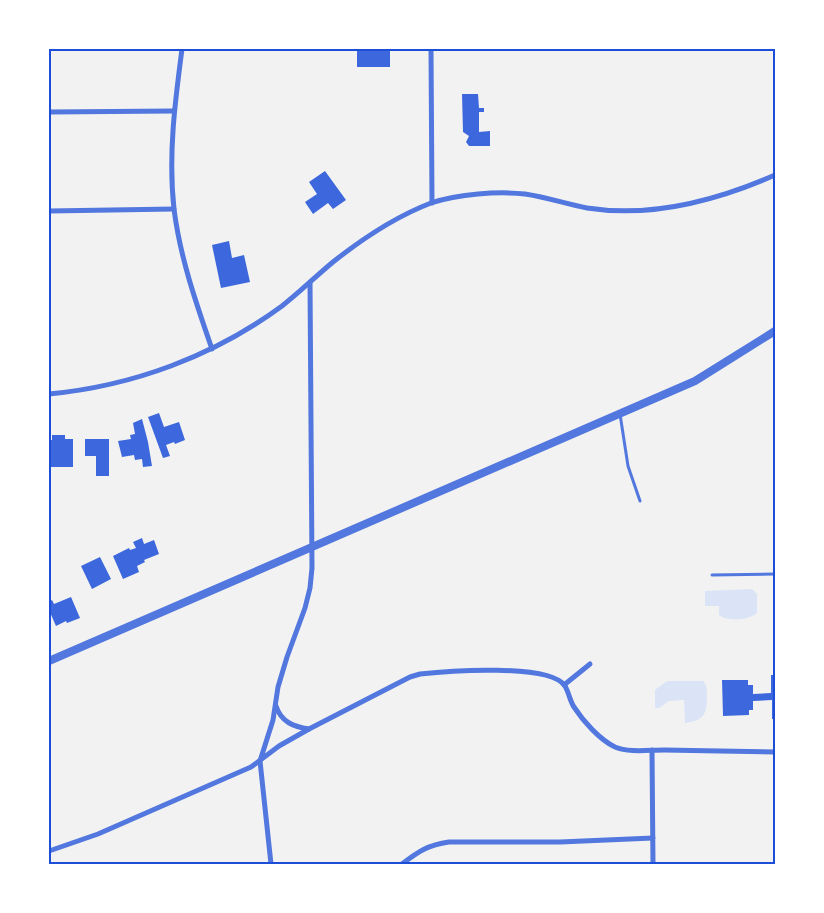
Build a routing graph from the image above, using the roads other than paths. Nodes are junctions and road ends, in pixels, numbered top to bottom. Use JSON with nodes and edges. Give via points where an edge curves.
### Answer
{"nodes":[{"id":1,"x":182,"y":49,"type":"edge"},
{"id":2,"x":431,"y":49,"type":"edge"},
{"id":3,"x":49,"y":112,"type":"edge"},
{"id":4,"x":174,"y":112,"type":"junction"},
{"id":5,"x":775,"y":175,"type":"edge"},
{"id":6,"x":432,"y":203,"type":"junction"},
{"id":7,"x":174,"y":209,"type":"junction"},
{"id":8,"x":49,"y":211,"type":"edge"},
{"id":9,"x":310,"y":282,"type":"junction"},
{"id":10,"x":775,"y":331,"type":"edge"},
{"id":11,"x":212,"y":349,"type":"junction"},
{"id":12,"x":49,"y":394,"type":"edge"},
{"id":13,"x":620,"y":414,"type":"junction"},
{"id":14,"x":640,"y":501,"type":"dead end"},
{"id":15,"x":311,"y":548,"type":"junction"},
{"id":16,"x":775,"y":574,"type":"edge"},
{"id":17,"x":712,"y":575,"type":"dead end"},
{"id":18,"x":49,"y":661,"type":"edge"},
{"id":19,"x":590,"y":664,"type":"dead end"},
{"id":20,"x":564,"y":685,"type":"junction"},
{"id":21,"x":275,"y":703,"type":"junction"},
{"id":22,"x":309,"y":729,"type":"junction"},
{"id":23,"x":652,"y":750,"type":"junction"},
{"id":24,"x":775,"y":752,"type":"edge"},
{"id":25,"x":260,"y":761,"type":"junction"},
{"id":26,"x":652,"y":838,"type":"junction"},
{"id":27,"x":49,"y":851,"type":"edge"},
{"id":28,"x":271,"y":864,"type":"edge"},
{"id":29,"x":402,"y":864,"type":"edge"},
{"id":30,"x":652,"y":864,"type":"edge"}],
"edges":[{"from":1,"to":4,"type":"street"},
{"from":2,"to":6,"type":"street"},
{"from":3,"to":4,"type":"street"},
{"from":4,"to":7,"type":"street"},
{"from":5,"to":6,"type":"street","via":[[719,197],[664,208],[587,208],[525,194],[488,194]]},
{"from":6,"to":9,"type":"street","via":[[367,237]]},
{"from":7,"to":8,"type":"street"},
{"from":7,"to":11,"type":"street","via":[[194,300]]},
{"from":9,"to":11,"type":"street","via":[[283,305]]},
{"from":9,"to":15,"type":"street"},
{"from":10,"to":13,"type":"street","via":[[696,381]]},
{"from":11,"to":12,"type":"street","via":[[139,377]]},
{"from":13,"to":14,"type":"lane","via":[[628,466]]},
{"from":13,"to":15,"type":"street"},
{"from":15,"to":18,"type":"street"},
{"from":15,"to":21,"type":"street","via":[[312,568],[306,608],[287,657]]},
{"from":16,"to":17,"type":"lane"},
{"from":19,"to":20,"type":"street"},
{"from":20,"to":22,"type":"street","via":[[557,679],[535,672],[514,670],[420,674]]},
{"from":20,"to":23,"type":"street","via":[[574,707],[606,742],[625,749]]},
{"from":21,"to":22,"type":"street","via":[[283,719],[299,728]]},
{"from":21,"to":25,"type":"street"},
{"from":22,"to":25,"type":"street"},
{"from":23,"to":24,"type":"street"},
{"from":23,"to":26,"type":"street"},
{"from":25,"to":27,"type":"street","via":[[98,834]]},
{"from":25,"to":28,"type":"street"},
{"from":26,"to":29,"type":"street","via":[[449,842],[422,849]]},
{"from":26,"to":30,"type":"street"}]}
